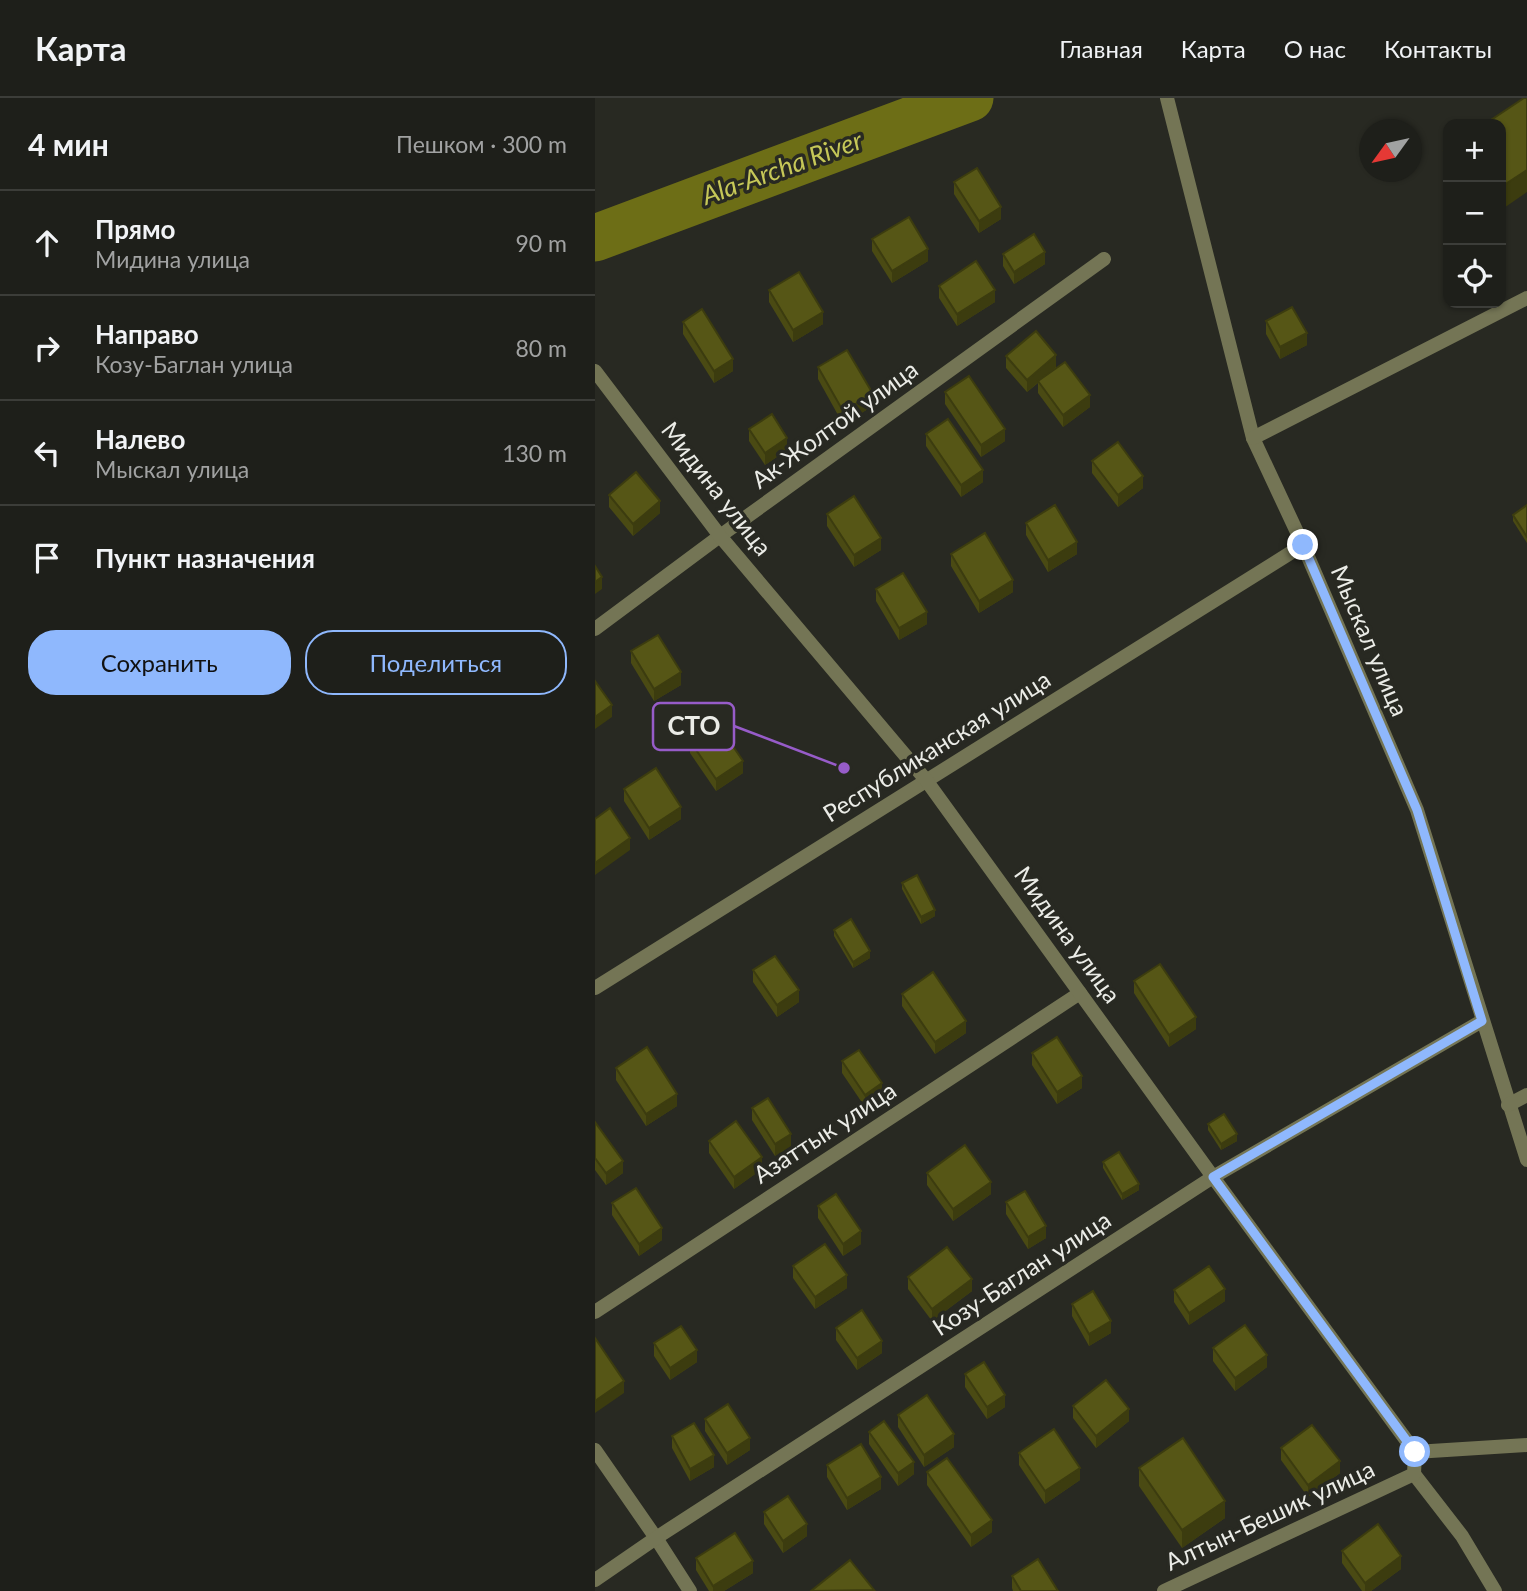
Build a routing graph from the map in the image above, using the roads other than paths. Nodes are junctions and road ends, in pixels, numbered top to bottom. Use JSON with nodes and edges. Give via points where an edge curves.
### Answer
{"nodes":[{"id":1,"x":1167,"y":98,"type":"edge"},
{"id":2,"x":1104,"y":260,"type":"dead end"},
{"id":3,"x":1525,"y":304,"type":"edge"},
{"id":4,"x":595,"y":371,"type":"edge"},
{"id":5,"x":1253,"y":438,"type":"junction"},
{"id":6,"x":720,"y":536,"type":"junction"},
{"id":7,"x":1303,"y":545,"type":"junction"},
{"id":8,"x":595,"y":629,"type":"edge"},
{"id":9,"x":926,"y":780,"type":"junction"},
{"id":10,"x":595,"y":988,"type":"edge"},
{"id":11,"x":1080,"y":993,"type":"junction"},
{"id":12,"x":1482,"y":1021,"type":"junction"},
{"id":13,"x":1527,"y":1095,"type":"edge"},
{"id":14,"x":1508,"y":1105,"type":"junction"},
{"id":15,"x":1527,"y":1160,"type":"edge"},
{"id":16,"x":1213,"y":1177,"type":"junction"},
{"id":17,"x":595,"y":1312,"type":"edge"},
{"id":18,"x":1527,"y":1445,"type":"edge"},
{"id":19,"x":595,"y":1450,"type":"edge"},
{"id":20,"x":1415,"y":1452,"type":"junction"},
{"id":21,"x":1414,"y":1474,"type":"junction"},
{"id":22,"x":656,"y":1538,"type":"junction"},
{"id":23,"x":595,"y":1580,"type":"edge"},
{"id":24,"x":689,"y":1591,"type":"edge"},
{"id":25,"x":1164,"y":1591,"type":"edge"},
{"id":26,"x":1495,"y":1591,"type":"edge"}],
"edges":[{"from":1,"to":5,"type":"street","name":"Мыскал улица"},
{"from":2,"to":6,"type":"street","name":"Ак-Жолтой улица"},
{"from":3,"to":5,"type":"street"},
{"from":4,"to":6,"type":"street","name":"Мидина улица"},
{"from":5,"to":7,"type":"street","name":"Мыскал улица"},
{"from":6,"to":8,"type":"street","name":"Ак-Жолтой улица"},
{"from":6,"to":9,"type":"street","name":"Мидина улица"},
{"from":7,"to":9,"type":"street","name":"Республиканская улица"},
{"from":7,"to":12,"type":"street","name":"Мыскал улица","via":[[1417,810]]},
{"from":9,"to":10,"type":"street","name":"Республиканская улица"},
{"from":9,"to":11,"type":"street","name":"Мидина улица"},
{"from":11,"to":16,"type":"street","name":"Мидина улица"},
{"from":11,"to":17,"type":"street","name":"Азаттык улица"},
{"from":12,"to":14,"type":"street","name":"Мыскал улица"},
{"from":12,"to":16,"type":"street","name":"Козу-Баглан улица"},
{"from":13,"to":14,"type":"street"},
{"from":14,"to":15,"type":"street","name":"Мыскал улица"},
{"from":16,"to":20,"type":"street","name":"Мидина улица"},
{"from":16,"to":22,"type":"street","name":"Козу-Баглан улица"},
{"from":18,"to":20,"type":"street"},
{"from":19,"to":22,"type":"street"},
{"from":20,"to":21,"type":"street","name":"Алтын-Бешик улица"},
{"from":21,"to":25,"type":"street","name":"Алтын-Бешик улица"},
{"from":21,"to":26,"type":"street","via":[[1462,1536]]},
{"from":22,"to":23,"type":"street","name":"Козу-Баглан улица"},
{"from":22,"to":24,"type":"street"}]}
